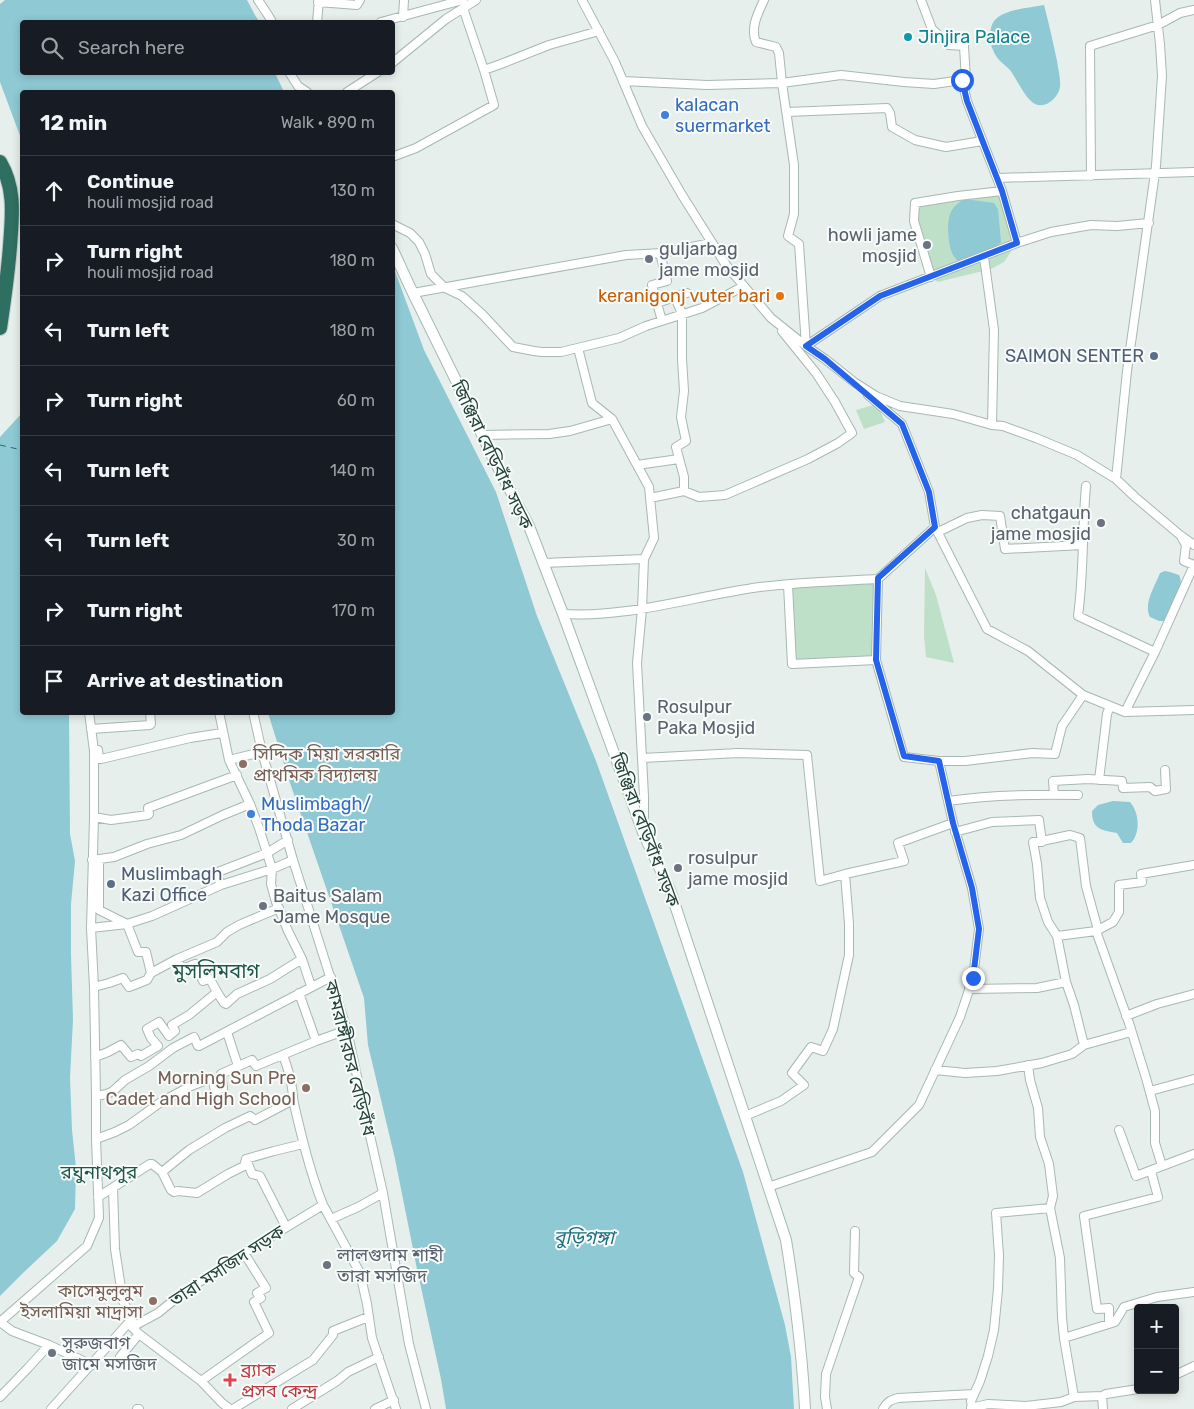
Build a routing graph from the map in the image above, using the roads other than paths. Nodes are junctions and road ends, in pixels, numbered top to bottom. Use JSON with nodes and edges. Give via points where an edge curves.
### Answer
{"nodes":[{"id":1,"x":258,"y":0,"type":"edge"},
{"id":2,"x":360,"y":0,"type":"edge"},
{"id":3,"x":404,"y":0,"type":"edge"},
{"id":4,"x":476,"y":0,"type":"edge"},
{"id":5,"x":582,"y":0,"type":"edge"},
{"id":6,"x":764,"y":0,"type":"edge"},
{"id":7,"x":921,"y":0,"type":"edge"},
{"id":8,"x":1155,"y":0,"type":"edge"},
{"id":9,"x":318,"y":1,"type":"edge"},
{"id":10,"x":461,"y":2,"type":"edge"},
{"id":11,"x":1194,"y":10,"type":"edge"},
{"id":12,"x":403,"y":16,"type":"junction"},
{"id":13,"x":271,"y":20,"type":"edge"},
{"id":14,"x":317,"y":20,"type":"edge"},
{"id":15,"x":388,"y":20,"type":"edge"},
{"id":16,"x":1158,"y":25,"type":"junction"},
{"id":17,"x":599,"y":31,"type":"junction"},
{"id":18,"x":395,"y":60,"type":"edge"},
{"id":19,"x":484,"y":70,"type":"junction"},
{"id":20,"x":291,"y":75,"type":"edge"},
{"id":21,"x":373,"y":75,"type":"edge"},
{"id":22,"x":962,"y":80,"type":"junction"},
{"id":23,"x":623,"y":81,"type":"junction"},
{"id":24,"x":782,"y":83,"type":"junction"},
{"id":25,"x":304,"y":90,"type":"edge"},
{"id":26,"x":350,"y":90,"type":"edge"},
{"id":27,"x":787,"y":112,"type":"junction"},
{"id":28,"x":982,"y":141,"type":"junction"},
{"id":29,"x":395,"y":156,"type":"edge"},
{"id":30,"x":1,"y":165,"type":"edge"},
{"id":31,"x":1194,"y":172,"type":"edge"},
{"id":32,"x":1155,"y":174,"type":"junction"},
{"id":33,"x":1091,"y":176,"type":"junction"},
{"id":34,"x":997,"y":178,"type":"junction"},
{"id":35,"x":1002,"y":191,"type":"junction"},
{"id":36,"x":1149,"y":223,"type":"junction"},
{"id":37,"x":395,"y":226,"type":"edge"},
{"id":38,"x":711,"y":243,"type":"junction"},
{"id":39,"x":1017,"y":243,"type":"junction"},
{"id":40,"x":660,"y":253,"type":"junction"},
{"id":41,"x":395,"y":254,"type":"edge"},
{"id":42,"x":984,"y":257,"type":"junction"},
{"id":43,"x":931,"y":277,"type":"junction"},
{"id":44,"x":744,"y":286,"type":"junction"},
{"id":45,"x":445,"y":288,"type":"junction"},
{"id":46,"x":413,"y":293,"type":"junction"},
{"id":47,"x":687,"y":293,"type":"dead end"},
{"id":48,"x":675,"y":297,"type":"junction"},
{"id":49,"x":657,"y":303,"type":"junction"},
{"id":50,"x":682,"y":314,"type":"junction"},
{"id":51,"x":771,"y":318,"type":"junction"},
{"id":52,"x":662,"y":321,"type":"junction"},
{"id":53,"x":0,"y":328,"type":"edge"},
{"id":54,"x":806,"y":346,"type":"junction"},
{"id":55,"x":578,"y":348,"type":"junction"},
{"id":56,"x":854,"y":382,"type":"junction"},
{"id":57,"x":612,"y":419,"type":"junction"},
{"id":58,"x":992,"y":425,"type":"junction"},
{"id":59,"x":482,"y":434,"type":"junction"},
{"id":60,"x":679,"y":459,"type":"junction"},
{"id":61,"x":637,"y":465,"type":"junction"},
{"id":62,"x":1116,"y":479,"type":"junction"},
{"id":63,"x":1086,"y":486,"type":"dead end"},
{"id":64,"x":684,"y":491,"type":"junction"},
{"id":65,"x":650,"y":498,"type":"junction"},
{"id":66,"x":936,"y":529,"type":"junction"},
{"id":67,"x":1180,"y":536,"type":"junction"},
{"id":68,"x":1083,"y":544,"type":"junction"},
{"id":69,"x":1194,"y":545,"type":"edge"},
{"id":70,"x":644,"y":558,"type":"junction"},
{"id":71,"x":543,"y":563,"type":"junction"},
{"id":72,"x":1194,"y":565,"type":"edge"},
{"id":73,"x":878,"y":578,"type":"junction"},
{"id":74,"x":788,"y":585,"type":"junction"},
{"id":75,"x":642,"y":608,"type":"junction"},
{"id":76,"x":564,"y":614,"type":"junction"},
{"id":77,"x":1155,"y":652,"type":"junction"},
{"id":78,"x":876,"y":660,"type":"junction"},
{"id":79,"x":1084,"y":695,"type":"junction"},
{"id":80,"x":1110,"y":706,"type":"junction"},
{"id":81,"x":1194,"y":710,"type":"edge"},
{"id":82,"x":1125,"y":712,"type":"junction"},
{"id":83,"x":89,"y":715,"type":"edge"},
{"id":84,"x":150,"y":715,"type":"edge"},
{"id":85,"x":219,"y":715,"type":"edge"},
{"id":86,"x":254,"y":715,"type":"edge"},
{"id":87,"x":91,"y":729,"type":"junction"},
{"id":88,"x":222,"y":733,"type":"junction"},
{"id":89,"x":94,"y":751,"type":"junction"},
{"id":90,"x":262,"y":752,"type":"junction"},
{"id":91,"x":642,"y":758,"type":"junction"},
{"id":92,"x":229,"y":760,"type":"junction"},
{"id":93,"x":939,"y":761,"type":"junction"},
{"id":94,"x":1165,"y":770,"type":"dead end"},
{"id":95,"x":237,"y":775,"type":"junction"},
{"id":96,"x":1099,"y":780,"type":"junction"},
{"id":97,"x":1054,"y":794,"type":"junction"},
{"id":98,"x":1078,"y":795,"type":"dead end"},
{"id":99,"x":948,"y":801,"type":"junction"},
{"id":100,"x":250,"y":804,"type":"junction"},
{"id":101,"x":94,"y":817,"type":"junction"},
{"id":102,"x":953,"y":823,"type":"junction"},
{"id":103,"x":956,"y":832,"type":"junction"},
{"id":104,"x":644,"y":835,"type":"junction"},
{"id":105,"x":288,"y":840,"type":"junction"},
{"id":106,"x":1042,"y":841,"type":"junction"},
{"id":107,"x":267,"y":852,"type":"junction"},
{"id":108,"x":96,"y":859,"type":"junction"},
{"id":109,"x":293,"y":860,"type":"junction"},
{"id":110,"x":1194,"y":865,"type":"edge"},
{"id":111,"x":272,"y":869,"type":"junction"},
{"id":112,"x":845,"y":874,"type":"junction"},
{"id":113,"x":221,"y":885,"type":"junction"},
{"id":114,"x":279,"y":908,"type":"junction"},
{"id":115,"x":127,"y":924,"type":"junction"},
{"id":116,"x":91,"y":928,"type":"junction"},
{"id":117,"x":1097,"y":930,"type":"junction"},
{"id":118,"x":1056,"y":936,"type":"junction"},
{"id":119,"x":177,"y":959,"type":"junction"},
{"id":120,"x":302,"y":959,"type":"junction"},
{"id":121,"x":152,"y":973,"type":"junction"},
{"id":122,"x":331,"y":977,"type":"junction"},
{"id":123,"x":1066,"y":982,"type":"junction"},
{"id":124,"x":311,"y":986,"type":"junction"},
{"id":125,"x":94,"y":987,"type":"junction"},
{"id":126,"x":969,"y":989,"type":"junction"},
{"id":127,"x":217,"y":992,"type":"junction"},
{"id":128,"x":299,"y":993,"type":"junction"},
{"id":129,"x":1194,"y":994,"type":"edge"},
{"id":130,"x":1126,"y":1016,"type":"junction"},
{"id":131,"x":348,"y":1030,"type":"junction"},
{"id":132,"x":227,"y":1032,"type":"junction"},
{"id":133,"x":1132,"y":1032,"type":"junction"},
{"id":134,"x":316,"y":1041,"type":"junction"},
{"id":135,"x":1084,"y":1045,"type":"junction"},
{"id":136,"x":283,"y":1055,"type":"junction"},
{"id":137,"x":95,"y":1057,"type":"junction"},
{"id":138,"x":1028,"y":1065,"type":"junction"},
{"id":139,"x":238,"y":1066,"type":"junction"},
{"id":140,"x":935,"y":1070,"type":"junction"},
{"id":141,"x":1194,"y":1079,"type":"edge"},
{"id":142,"x":1150,"y":1091,"type":"junction"},
{"id":143,"x":96,"y":1096,"type":"junction"},
{"id":144,"x":293,"y":1100,"type":"junction"},
{"id":145,"x":745,"y":1116,"type":"junction"},
{"id":146,"x":1119,"y":1130,"type":"dead end"},
{"id":147,"x":96,"y":1139,"type":"junction"},
{"id":148,"x":303,"y":1144,"type":"junction"},
{"id":149,"x":1194,"y":1154,"type":"edge"},
{"id":150,"x":246,"y":1159,"type":"junction"},
{"id":151,"x":1162,"y":1166,"type":"junction"},
{"id":152,"x":1151,"y":1171,"type":"junction"},
{"id":153,"x":162,"y":1172,"type":"junction"},
{"id":154,"x":768,"y":1186,"type":"junction"},
{"id":155,"x":113,"y":1188,"type":"junction"},
{"id":156,"x":383,"y":1192,"type":"junction"},
{"id":157,"x":98,"y":1197,"type":"junction"},
{"id":158,"x":323,"y":1205,"type":"junction"},
{"id":159,"x":1050,"y":1208,"type":"junction"},
{"id":160,"x":331,"y":1219,"type":"junction"},
{"id":161,"x":286,"y":1227,"type":"junction"},
{"id":162,"x":855,"y":1231,"type":"dead end"},
{"id":163,"x":244,"y":1253,"type":"junction"},
{"id":164,"x":1194,"y":1292,"type":"edge"},
{"id":165,"x":368,"y":1317,"type":"junction"},
{"id":166,"x":0,"y":1322,"type":"edge"},
{"id":167,"x":132,"y":1323,"type":"junction"},
{"id":168,"x":1109,"y":1324,"type":"junction"},
{"id":169,"x":139,"y":1334,"type":"junction"},
{"id":170,"x":1064,"y":1338,"type":"junction"},
{"id":171,"x":48,"y":1345,"type":"junction"},
{"id":172,"x":120,"y":1357,"type":"dead end"},
{"id":173,"x":379,"y":1357,"type":"junction"},
{"id":174,"x":92,"y":1365,"type":"junction"},
{"id":175,"x":1194,"y":1366,"type":"edge"},
{"id":176,"x":1179,"y":1372,"type":"edge"},
{"id":177,"x":201,"y":1381,"type":"junction"},
{"id":178,"x":1134,"y":1390,"type":"edge"},
{"id":179,"x":974,"y":1394,"type":"junction"},
{"id":180,"x":1102,"y":1396,"type":"junction"},
{"id":181,"x":0,"y":1397,"type":"edge"},
{"id":182,"x":1074,"y":1397,"type":"junction"},
{"id":183,"x":394,"y":1400,"type":"junction"},
{"id":184,"x":222,"y":1403,"type":"junction"},
{"id":185,"x":976,"y":1408,"type":"edge"},
{"id":186,"x":51,"y":1409,"type":"edge"},
{"id":187,"x":215,"y":1409,"type":"edge"},
{"id":188,"x":231,"y":1409,"type":"edge"},
{"id":189,"x":292,"y":1409,"type":"edge"},
{"id":190,"x":375,"y":1409,"type":"edge"},
{"id":191,"x":396,"y":1409,"type":"edge"},
{"id":192,"x":426,"y":1409,"type":"edge"},
{"id":193,"x":806,"y":1409,"type":"edge"},
{"id":194,"x":827,"y":1409,"type":"edge"},
{"id":195,"x":883,"y":1409,"type":"edge"},
{"id":196,"x":1103,"y":1409,"type":"edge"}],
"edges":[{"from":1,"to":13,"type":"street"},
{"from":2,"to":9,"type":"street","via":[[357,5]]},
{"from":3,"to":12,"type":"street"},
{"from":4,"to":10,"type":"street"},
{"from":5,"to":17,"type":"street"},
{"from":6,"to":24,"type":"street","via":[[756,16],[754,38],[756,42],[776,47]]},
{"from":7,"to":22,"type":"street","via":[[932,29],[949,44],[964,46],[966,80]]},
{"from":8,"to":16,"type":"street"},
{"from":9,"to":14,"type":"street"},
{"from":10,"to":12,"type":"street"},
{"from":10,"to":18,"type":"street"},
{"from":10,"to":19,"type":"street"},
{"from":11,"to":16,"type":"street","via":[[1180,13]]},
{"from":12,"to":15,"type":"street"},
{"from":16,"to":32,"type":"street","via":[[1162,76]]},
{"from":16,"to":33,"type":"street","via":[[1090,46]]},
{"from":17,"to":19,"type":"street","via":[[549,45]]},
{"from":17,"to":23,"type":"street"},
{"from":19,"to":29,"type":"street","via":[[494,105],[416,148]]},
{"from":20,"to":25,"type":"street"},
{"from":21,"to":26,"type":"street"},
{"from":22,"to":24,"type":"street","via":[[934,84],[841,75]]},
{"from":22,"to":28,"type":"street"},
{"from":23,"to":24,"type":"street","via":[[707,86]]},
{"from":23,"to":38,"type":"street","via":[[642,126]]},
{"from":24,"to":27,"type":"street"},
{"from":27,"to":28,"type":"street","via":[[886,108],[892,127],[915,140],[946,147]]},
{"from":27,"to":54,"type":"street","via":[[794,165],[794,214],[788,236],[799,244]]},
{"from":28,"to":34,"type":"street"},
{"from":30,"to":53,"type":"highway","via":[[9,182],[13,206],[8,277]]},
{"from":31,"to":32,"type":"street"},
{"from":32,"to":33,"type":"street"},
{"from":32,"to":36,"type":"street"},
{"from":33,"to":34,"type":"street"},
{"from":34,"to":35,"type":"street"},
{"from":35,"to":39,"type":"street"},
{"from":35,"to":43,"type":"street","via":[[915,203],[914,221]]},
{"from":36,"to":39,"type":"street","via":[[1067,229]]},
{"from":36,"to":62,"type":"street","via":[[1127,371]]},
{"from":37,"to":45,"type":"street","via":[[419,242],[431,274]]},
{"from":38,"to":40,"type":"street"},
{"from":38,"to":44,"type":"street"},
{"from":39,"to":42,"type":"street"},
{"from":40,"to":45,"type":"street","via":[[617,256]]},
{"from":40,"to":49,"type":"street","via":[[667,281],[652,285]]},
{"from":41,"to":46,"type":"street","name":"জিঞ্জিরা বেড়িবাঁধ সড়ক"},
{"from":42,"to":43,"type":"street"},
{"from":42,"to":58,"type":"street","via":[[994,330]]},
{"from":43,"to":54,"type":"street","via":[[880,296]]},
{"from":44,"to":50,"type":"street","via":[[702,308]]},
{"from":44,"to":51,"type":"street"},
{"from":45,"to":46,"type":"street"},
{"from":45,"to":55,"type":"street","via":[[462,296],[513,347],[542,352]]},
{"from":46,"to":59,"type":"street","name":"জিঞ্জিরা বেড়িবাঁধ সড়ক"},
{"from":47,"to":48,"type":"street"},
{"from":48,"to":49,"type":"street"},
{"from":48,"to":50,"type":"street"},
{"from":49,"to":52,"type":"street"},
{"from":50,"to":52,"type":"street"},
{"from":50,"to":60,"type":"street","via":[[684,391],[681,417],[686,441],[676,447]]},
{"from":51,"to":54,"type":"street"},
{"from":51,"to":64,"type":"street","via":[[816,372],[852,433],[808,459],[726,495],[699,497]]},
{"from":52,"to":55,"type":"street","via":[[619,338]]},
{"from":54,"to":56,"type":"street"},
{"from":55,"to":57,"type":"street","via":[[592,403]]},
{"from":56,"to":58,"type":"street","via":[[900,406],[952,414]]},
{"from":56,"to":66,"type":"street","via":[[902,424],[929,492]]},
{"from":57,"to":59,"type":"street","via":[[549,434]]},
{"from":57,"to":61,"type":"street"},
{"from":58,"to":62,"type":"street","via":[[1003,426],[1061,448]]},
{"from":59,"to":71,"type":"street","name":"জিঞ্জিরা বেড়িবাঁধ সড়ক","via":[[529,526]]},
{"from":60,"to":61,"type":"street"},
{"from":60,"to":64,"type":"street"},
{"from":61,"to":65,"type":"street","via":[[649,487]]},
{"from":62,"to":67,"type":"street"},
{"from":63,"to":68,"type":"street"},
{"from":64,"to":65,"type":"street"},
{"from":65,"to":70,"type":"street","via":[[654,538]]},
{"from":66,"to":68,"type":"street","via":[[967,518],[1000,516],[1005,549]]},
{"from":66,"to":73,"type":"street"},
{"from":66,"to":79,"type":"street","via":[[987,629],[1028,651]]},
{"from":67,"to":69,"type":"street"},
{"from":67,"to":72,"type":"street","via":[[1186,545],[1184,562]]},
{"from":68,"to":77,"type":"street","via":[[1078,616]]},
{"from":70,"to":71,"type":"street"},
{"from":70,"to":75,"type":"street"},
{"from":71,"to":76,"type":"street","name":"জিঞ্জিরা বেড়িবাঁধ সড়ক"},
{"from":72,"to":77,"type":"street"},
{"from":73,"to":74,"type":"street"},
{"from":73,"to":78,"type":"street"},
{"from":74,"to":75,"type":"street"},
{"from":74,"to":78,"type":"street","via":[[792,664]]},
{"from":75,"to":76,"type":"street"},
{"from":75,"to":91,"type":"street","via":[[637,663]]},
{"from":76,"to":104,"type":"street","name":"জিঞ্জিরা বেড়িবাঁধ সড়ক"},
{"from":77,"to":82,"type":"street"},
{"from":78,"to":93,"type":"street","via":[[904,756]]},
{"from":79,"to":80,"type":"street"},
{"from":79,"to":93,"type":"street","via":[[1062,726],[1055,754]]},
{"from":80,"to":82,"type":"street"},
{"from":80,"to":96,"type":"street"},
{"from":81,"to":82,"type":"street"},
{"from":83,"to":87,"type":"street"},
{"from":84,"to":87,"type":"street","via":[[150,725]]},
{"from":85,"to":88,"type":"street"},
{"from":86,"to":90,"type":"street","name":"কামরাঙ্গীরচর বেড়িবাঁধ"},
{"from":87,"to":89,"type":"street"},
{"from":88,"to":89,"type":"street","via":[[101,759],[98,750]]},
{"from":88,"to":92,"type":"street"},
{"from":89,"to":101,"type":"street"},
{"from":90,"to":92,"type":"street"},
{"from":90,"to":105,"type":"street","name":"কামরাঙ্গীরচর বেড়িবাঁধ"},
{"from":91,"to":104,"type":"street"},
{"from":91,"to":112,"type":"street","via":[[738,753],[807,755],[820,881]]},
{"from":92,"to":95,"type":"street"},
{"from":93,"to":99,"type":"street"},
{"from":94,"to":96,"type":"street","via":[[1166,789],[1155,791],[1150,788],[1123,788],[1122,782]]},
{"from":95,"to":100,"type":"street"},
{"from":95,"to":101,"type":"street","via":[[148,808],[148,815],[111,820]]},
{"from":96,"to":97,"type":"street","via":[[1054,781]]},
{"from":97,"to":98,"type":"street"},
{"from":97,"to":99,"type":"street","via":[[980,796]]},
{"from":99,"to":102,"type":"street"},
{"from":100,"to":107,"type":"street"},
{"from":100,"to":108,"type":"street","via":[[181,835]]},
{"from":101,"to":108,"type":"street"},
{"from":102,"to":103,"type":"street"},
{"from":102,"to":112,"type":"street","via":[[898,843],[904,861]]},
{"from":103,"to":106,"type":"street","via":[[992,822],[1039,820]]},
{"from":103,"to":126,"type":"street","via":[[972,888],[979,929]]},
{"from":104,"to":145,"type":"street","name":"জিঞ্জিরা বেড়িবাঁধ সড়ক","via":[[670,890]]},
{"from":105,"to":107,"type":"street"},
{"from":105,"to":109,"type":"street","name":"কামরাঙ্গীরচর বেড়িবাঁধ"},
{"from":106,"to":117,"type":"street","via":[[1070,835],[1080,838],[1086,886]]},
{"from":106,"to":118,"type":"street","via":[[1033,842],[1040,898]]},
{"from":107,"to":111,"type":"street"},
{"from":107,"to":113,"type":"street","via":[[218,872]]},
{"from":108,"to":115,"type":"street","via":[[99,910]]},
{"from":108,"to":116,"type":"street"},
{"from":109,"to":111,"type":"street"},
{"from":109,"to":122,"type":"street","name":"কামরাঙ্গীরচর বেড়িবাঁধ"},
{"from":110,"to":117,"type":"street","via":[[1141,874],[1142,882],[1118,886],[1120,912],[1113,922]]},
{"from":111,"to":113,"type":"street"},
{"from":111,"to":114,"type":"street","via":[[271,884]]},
{"from":112,"to":145,"type":"street","via":[[849,955],[832,1029],[823,1051],[811,1047],[792,1073],[804,1085],[781,1101]]},
{"from":113,"to":115,"type":"street"},
{"from":114,"to":119,"type":"street","via":[[239,925],[217,942]]},
{"from":114,"to":120,"type":"street"},
{"from":115,"to":116,"type":"street"},
{"from":115,"to":121,"type":"street","via":[[138,952],[146,952]]},
{"from":116,"to":125,"type":"street"},
{"from":117,"to":118,"type":"street"},
{"from":117,"to":130,"type":"street"},
{"from":118,"to":123,"type":"street"},
{"from":119,"to":121,"type":"street"},
{"from":119,"to":127,"type":"street","via":[[182,969],[195,964],[204,981],[210,979]]},
{"from":120,"to":124,"type":"street"},
{"from":120,"to":127,"type":"street","via":[[237,994],[226,1004]]},
{"from":121,"to":125,"type":"street","via":[[147,980],[129,987],[123,978]]},
{"from":122,"to":124,"type":"street"},
{"from":122,"to":131,"type":"street","name":"কামরাঙ্গীরচর বেড়িবাঁধ"},
{"from":123,"to":126,"type":"street","via":[[1037,988]]},
{"from":123,"to":135,"type":"street"},
{"from":124,"to":128,"type":"street"},
{"from":125,"to":137,"type":"street"},
{"from":126,"to":140,"type":"street","via":[[960,1017]]},
{"from":127,"to":137,"type":"street","via":[[172,1025],[175,1032],[169,1036],[159,1022],[147,1028],[158,1046],[141,1056],[131,1057],[122,1045]]},
{"from":128,"to":132,"type":"street"},
{"from":128,"to":134,"type":"street"},
{"from":129,"to":130,"type":"street"},
{"from":130,"to":133,"type":"street"},
{"from":131,"to":134,"type":"street"},
{"from":131,"to":156,"type":"street","name":"কামরাঙ্গীরচর বেড়িবাঁধ"},
{"from":132,"to":139,"type":"street"},
{"from":132,"to":143,"type":"street","via":[[199,1046],[194,1037],[124,1080],[113,1091]]},
{"from":133,"to":135,"type":"street"},
{"from":133,"to":142,"type":"street"},
{"from":134,"to":136,"type":"street"},
{"from":135,"to":138,"type":"street","via":[[1072,1054]]},
{"from":136,"to":139,"type":"street","via":[[256,1066],[252,1060]]},
{"from":136,"to":144,"type":"street"},
{"from":137,"to":143,"type":"street"},
{"from":138,"to":140,"type":"street","via":[[965,1073]]},
{"from":138,"to":159,"type":"street","via":[[1038,1108],[1040,1137],[1049,1164],[1053,1196]]},
{"from":139,"to":147,"type":"street","via":[[220,1074],[223,1088],[215,1090],[211,1078],[191,1086],[129,1125]]},
{"from":140,"to":154,"type":"street","via":[[918,1106],[872,1152]]},
{"from":141,"to":142,"type":"street"},
{"from":142,"to":151,"type":"street","via":[[1155,1111],[1155,1143]]},
{"from":143,"to":147,"type":"street"},
{"from":144,"to":148,"type":"street"},
{"from":144,"to":153,"type":"street","via":[[254,1120],[250,1116],[224,1128]]},
{"from":145,"to":154,"type":"street","name":"জিঞ্জিরা বেড়িবাঁধ সড়ক"},
{"from":146,"to":152,"type":"street","via":[[1136,1176]]},
{"from":147,"to":157,"type":"street"},
{"from":148,"to":150,"type":"street"},
{"from":148,"to":158,"type":"street"},
{"from":149,"to":151,"type":"street"},
{"from":150,"to":153,"type":"street","via":[[244,1166],[196,1193],[174,1192]]},
{"from":150,"to":161,"type":"street","via":[[252,1174],[260,1176]]},
{"from":151,"to":152,"type":"street"},
{"from":152,"to":168,"type":"street","via":[[1158,1197],[1084,1216],[1097,1309],[1109,1308]]},
{"from":153,"to":155,"type":"street","via":[[150,1164]]},
{"from":154,"to":193,"type":"street","name":"জিঞ্জিরা বেড়িবাঁধ সড়ক","via":[[786,1240]]},
{"from":155,"to":157,"type":"street"},
{"from":155,"to":167,"type":"street","via":[[115,1249],[123,1301]]},
{"from":156,"to":160,"type":"street"},
{"from":156,"to":192,"type":"street","name":"কামরাঙ্গীরচর বেড়িবাঁধ","via":[[409,1344]]},
{"from":157,"to":166,"type":"street","via":[[99,1218],[87,1246]]},
{"from":158,"to":160,"type":"street"},
{"from":158,"to":161,"type":"street","name":"তারা মসজিদ সড়ক"},
{"from":159,"to":170,"type":"street","via":[[1060,1258]]},
{"from":159,"to":179,"type":"street","via":[[996,1214],[999,1255],[994,1330]]},
{"from":160,"to":165,"type":"street","via":[[360,1273]]},
{"from":161,"to":163,"type":"street","name":"তারা মসজিদ সড়ক"},
{"from":162,"to":194,"type":"street","via":[[854,1273],[859,1277],[826,1374]]},
{"from":163,"to":167,"type":"street","name":"তারা মসজিদ সড়ক","via":[[158,1312]]},
{"from":163,"to":177,"type":"street","via":[[266,1288],[258,1293],[260,1298],[254,1302],[269,1333]]},
{"from":164,"to":168,"type":"street","via":[[1157,1297],[1124,1307],[1115,1322]]},
{"from":165,"to":173,"type":"street"},
{"from":165,"to":188,"type":"street","via":[[333,1330],[333,1335],[313,1360]]},
{"from":166,"to":171,"type":"street","via":[[12,1331]]},
{"from":167,"to":169,"type":"street"},
{"from":167,"to":174,"type":"street","name":"তারা মসজিদ সড়ক"},
{"from":168,"to":170,"type":"street"},
{"from":169,"to":172,"type":"street"},
{"from":169,"to":177,"type":"street"},
{"from":170,"to":182,"type":"street"},
{"from":171,"to":174,"type":"street"},
{"from":171,"to":181,"type":"street"},
{"from":173,"to":183,"type":"street"},
{"from":173,"to":189,"type":"street","via":[[348,1372]]},
{"from":174,"to":186,"type":"street","name":"তারা মসজিদ সড়ক"},
{"from":175,"to":176,"type":"street"},
{"from":177,"to":184,"type":"street"},
{"from":178,"to":180,"type":"street"},
{"from":179,"to":185,"type":"street","via":[[971,1401]]},
{"from":179,"to":195,"type":"street","via":[[898,1398],[887,1402]]},
{"from":180,"to":182,"type":"street"},
{"from":180,"to":196,"type":"street"},
{"from":182,"to":185,"type":"street","via":[[1061,1402],[1026,1406],[988,1404]]},
{"from":183,"to":190,"type":"street"},
{"from":183,"to":191,"type":"street"},
{"from":184,"to":187,"type":"street"},
{"from":184,"to":188,"type":"street"}]}
